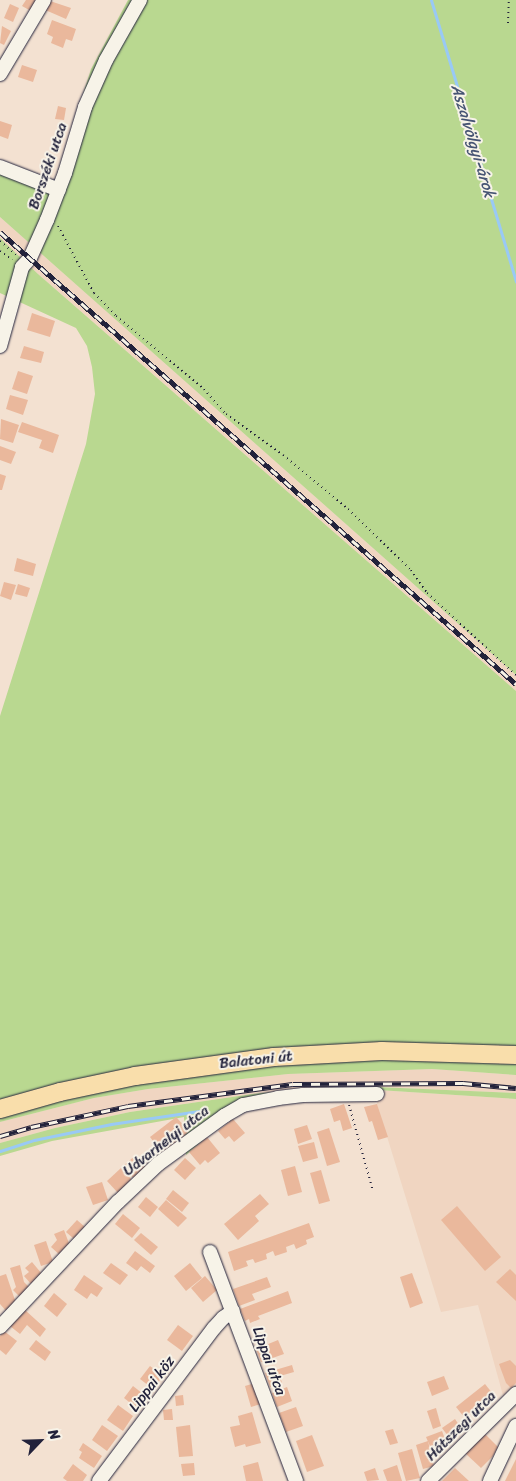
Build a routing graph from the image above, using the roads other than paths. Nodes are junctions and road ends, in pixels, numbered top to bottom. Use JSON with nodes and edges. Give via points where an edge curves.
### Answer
{"nodes":[{"id":1,"x":44,"y":0,"type":"edge"},
{"id":2,"x":140,"y":0,"type":"edge"},
{"id":3,"x":0,"y":74,"type":"edge"},
{"id":4,"x":0,"y":167,"type":"edge"},
{"id":5,"x":59,"y":190,"type":"junction"},
{"id":6,"x":0,"y":346,"type":"edge"},
{"id":7,"x":516,"y":1055,"type":"edge"},
{"id":8,"x":377,"y":1094,"type":"dead end"},
{"id":9,"x":0,"y":1109,"type":"edge"},
{"id":10,"x":210,"y":1252,"type":"dead end"},
{"id":11,"x":233,"y":1310,"type":"junction"},
{"id":12,"x":0,"y":1327,"type":"edge"},
{"id":13,"x":516,"y":1394,"type":"edge"},
{"id":14,"x":516,"y":1426,"type":"edge"},
{"id":15,"x":99,"y":1481,"type":"edge"},
{"id":16,"x":296,"y":1481,"type":"edge"},
{"id":17,"x":428,"y":1481,"type":"edge"},
{"id":18,"x":490,"y":1481,"type":"edge"}],
"edges":[{"from":1,"to":3,"type":"street"},
{"from":2,"to":5,"type":"street","name":"Borszéki utca","via":[[95,85]]},
{"from":4,"to":5,"type":"street"},
{"from":5,"to":6,"type":"street","name":"Borszéki utca","via":[[30,258],[23,265]]},
{"from":7,"to":9,"type":"main road","name":"Balatoni út","via":[[382,1050],[274,1057],[135,1076]]},
{"from":8,"to":12,"type":"street","name":"Udvarhelyi utca","via":[[303,1095],[258,1101],[224,1116],[158,1164]]},
{"from":10,"to":11,"type":"street","name":"Lippai utca"},
{"from":11,"to":15,"type":"street","name":"Lippai köz","via":[[214,1328]]},
{"from":11,"to":16,"type":"street","name":"Lippai utca"},
{"from":13,"to":17,"type":"street","name":"Hátszegi utca"},
{"from":14,"to":18,"type":"street"}]}
